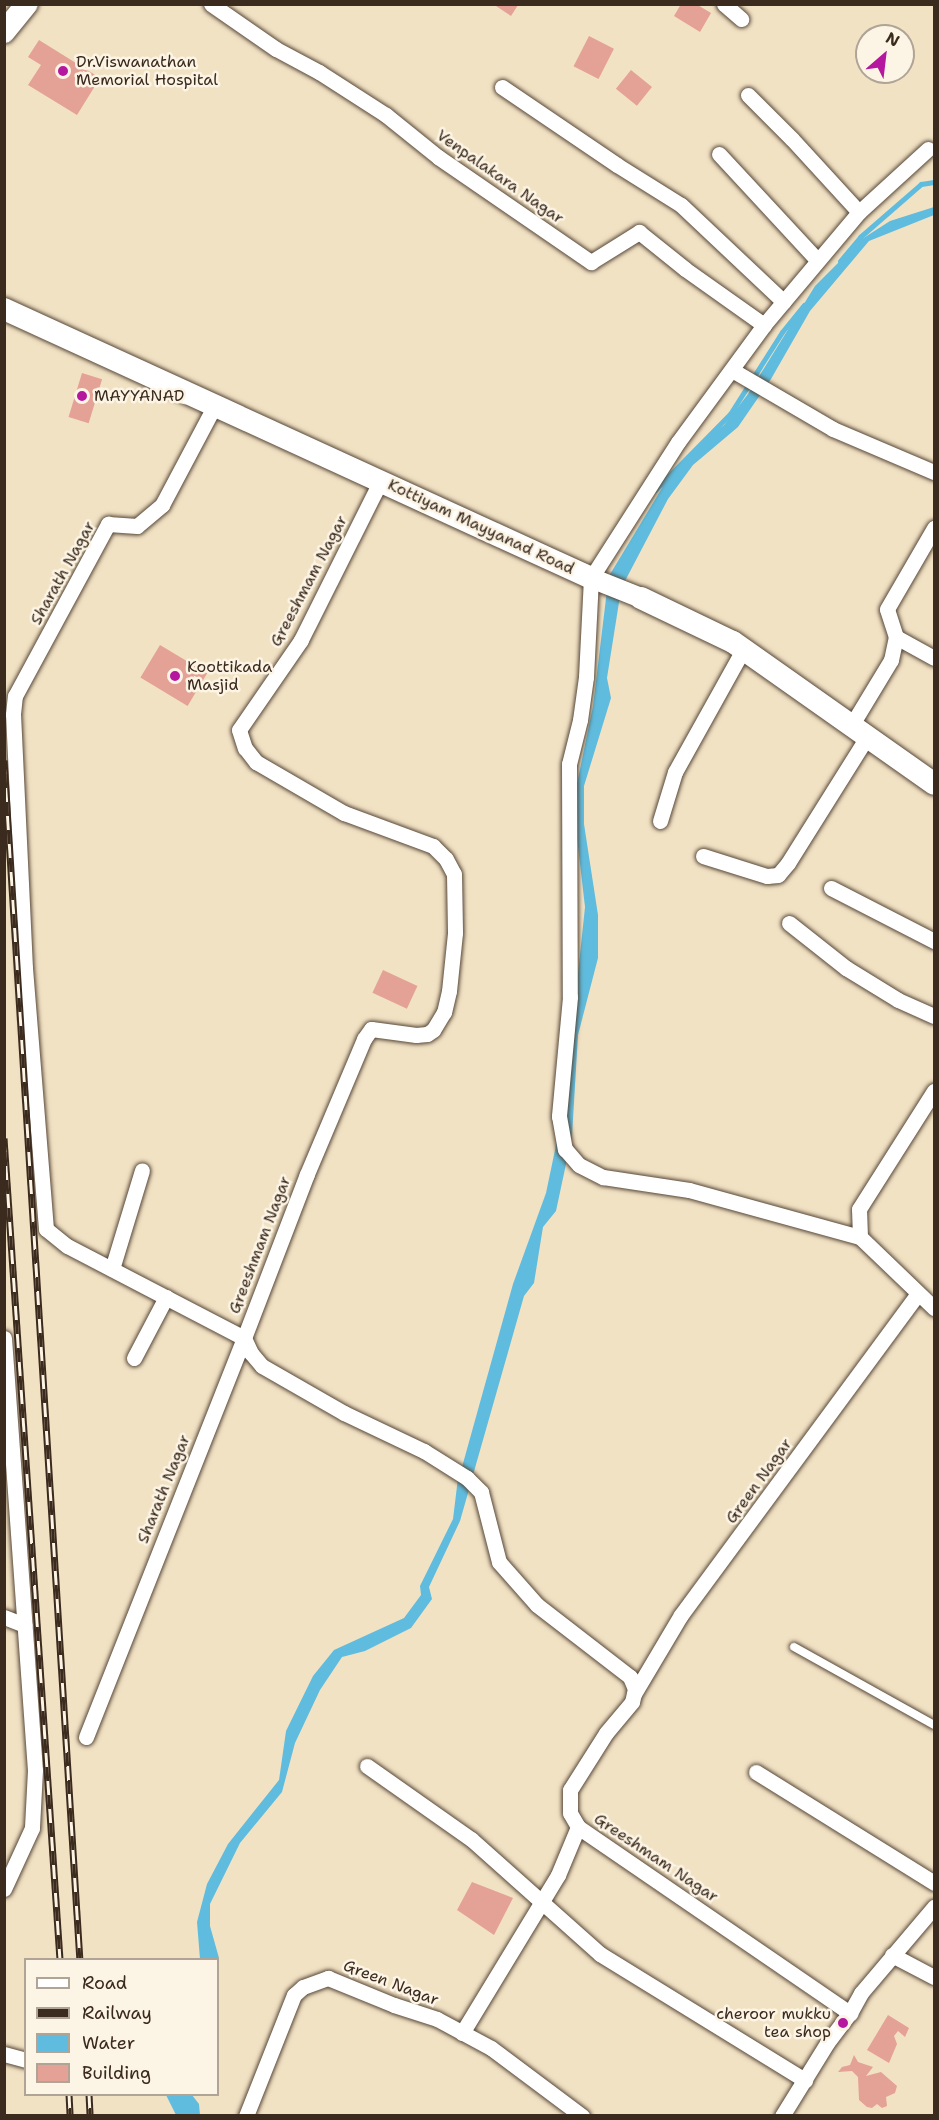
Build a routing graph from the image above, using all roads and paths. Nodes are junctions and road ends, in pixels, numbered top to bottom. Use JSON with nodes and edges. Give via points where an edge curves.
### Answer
{"nodes":[{"id":1,"x":27,"y":4,"type":"edge"},
{"id":2,"x":211,"y":4,"type":"edge"},
{"id":3,"x":724,"y":4,"type":"edge"},
{"id":4,"x":741,"y":19,"type":"dead end"},
{"id":5,"x":4,"y":33,"type":"edge"},
{"id":6,"x":502,"y":87,"type":"dead end"},
{"id":7,"x":748,"y":95,"type":"dead end"},
{"id":8,"x":928,"y":149,"type":"dead end"},
{"id":9,"x":719,"y":154,"type":"dead end"},
{"id":10,"x":859,"y":212,"type":"junction"},
{"id":11,"x":817,"y":260,"type":"junction"},
{"id":12,"x":784,"y":302,"type":"junction"},
{"id":13,"x":4,"y":309,"type":"edge"},
{"id":14,"x":764,"y":325,"type":"junction"},
{"id":15,"x":736,"y":372,"type":"junction"},
{"id":16,"x":215,"y":405,"type":"junction"},
{"id":17,"x":934,"y":472,"type":"edge"},
{"id":18,"x":381,"y":480,"type":"junction"},
{"id":19,"x":934,"y":528,"type":"edge"},
{"id":20,"x":591,"y":578,"type":"junction"},
{"id":21,"x":640,"y":598,"type":"joint"},
{"id":22,"x":896,"y":637,"type":"junction"},
{"id":23,"x":743,"y":650,"type":"junction"},
{"id":24,"x":934,"y":658,"type":"edge"},
{"id":25,"x":859,"y":732,"type":"junction"},
{"id":26,"x":934,"y":784,"type":"edge"},
{"id":27,"x":660,"y":821,"type":"dead end"},
{"id":28,"x":703,"y":856,"type":"dead end"},
{"id":29,"x":831,"y":888,"type":"dead end"},
{"id":30,"x":789,"y":923,"type":"dead end"},
{"id":31,"x":934,"y":941,"type":"edge"},
{"id":32,"x":934,"y":1016,"type":"edge"},
{"id":33,"x":934,"y":1091,"type":"edge"},
{"id":34,"x":142,"y":1170,"type":"dead end"},
{"id":35,"x":860,"y":1237,"type":"junction"},
{"id":36,"x":112,"y":1269,"type":"junction"},
{"id":37,"x":918,"y":1294,"type":"junction"},
{"id":38,"x":166,"y":1297,"type":"junction"},
{"id":39,"x":934,"y":1308,"type":"edge"},
{"id":40,"x":4,"y":1338,"type":"edge"},
{"id":41,"x":244,"y":1338,"type":"junction"},
{"id":42,"x":134,"y":1358,"type":"dead end"},
{"id":43,"x":11,"y":1526,"type":"edge"},
{"id":44,"x":4,"y":1617,"type":"edge"},
{"id":45,"x":25,"y":1625,"type":"junction"},
{"id":46,"x":794,"y":1647,"type":"dead end"},
{"id":47,"x":634,"y":1694,"type":"junction"},
{"id":48,"x":934,"y":1725,"type":"edge"},
{"id":49,"x":86,"y":1737,"type":"dead end"},
{"id":50,"x":367,"y":1766,"type":"dead end"},
{"id":51,"x":756,"y":1772,"type":"dead end"},
{"id":52,"x":578,"y":1827,"type":"junction"},
{"id":53,"x":934,"y":1883,"type":"edge"},
{"id":54,"x":5,"y":1887,"type":"edge"},
{"id":55,"x":540,"y":1902,"type":"junction"},
{"id":56,"x":934,"y":1907,"type":"edge"},
{"id":57,"x":892,"y":1955,"type":"junction"},
{"id":58,"x":934,"y":1977,"type":"edge"},
{"id":59,"x":850,"y":2013,"type":"junction"},
{"id":60,"x":462,"y":2032,"type":"junction"},
{"id":61,"x":4,"y":2054,"type":"edge"},
{"id":62,"x":24,"y":2059,"type":"edge"},
{"id":63,"x":805,"y":2080,"type":"junction"},
{"id":64,"x":246,"y":2115,"type":"edge"},
{"id":65,"x":582,"y":2115,"type":"edge"},
{"id":66,"x":782,"y":2115,"type":"edge"}],
"edges":[{"from":1,"to":5,"type":"main road"},
{"from":2,"to":14,"type":"street","name":"Venpalakara Nagar","via":[[276,49],[386,115],[438,157],[591,262],[639,232]]},
{"from":3,"to":4,"type":"street"},
{"from":6,"to":12,"type":"street","via":[[681,205]]},
{"from":7,"to":10,"type":"street"},
{"from":8,"to":10,"type":"street"},
{"from":9,"to":11,"type":"street"},
{"from":10,"to":11,"type":"street"},
{"from":11,"to":12,"type":"street"},
{"from":12,"to":14,"type":"street"},
{"from":13,"to":16,"type":"main road","name":"Kottiyam Mayyanad Road"},
{"from":14,"to":15,"type":"street"},
{"from":15,"to":17,"type":"street","via":[[833,429]]},
{"from":15,"to":20,"type":"street","via":[[678,441]]},
{"from":16,"to":18,"type":"main road","name":"Kottiyam Mayyanad Road"},
{"from":16,"to":36,"type":"street","name":"Sharath Nagar","via":[[162,505],[137,526],[108,524],[15,696],[25,968],[46,1229],[67,1246]]},
{"from":18,"to":20,"type":"main road","name":"Kottiyam Mayyanad Road"},
{"from":18,"to":41,"type":"street","name":"Greeshmam Nagar","via":[[301,640],[239,730],[245,748],[256,762],[344,813],[433,846],[446,859],[454,874],[455,933],[449,991],[444,1012],[427,1034],[371,1029],[364,1039]]},
{"from":19,"to":22,"type":"street","via":[[887,609]]},
{"from":20,"to":21,"type":"street","name":"Kottiyam Mayyanad Road"},
{"from":20,"to":35,"type":"street","via":[[586,677],[569,764],[570,997],[559,1116],[565,1149],[579,1165],[603,1177],[689,1190]]},
{"from":21,"to":23,"type":"main road","name":"Kottiyam Mayyanad Road"},
{"from":22,"to":24,"type":"street"},
{"from":22,"to":25,"type":"street","via":[[891,660]]},
{"from":23,"to":25,"type":"main road","name":"Kottiyam Mayyanad Road"},
{"from":23,"to":27,"type":"street","via":[[675,772]]},
{"from":25,"to":26,"type":"main road","name":"Kottiyam Mayyanad Road"},
{"from":25,"to":28,"type":"street","via":[[788,863],[778,874],[767,876]]},
{"from":29,"to":31,"type":"street"},
{"from":30,"to":32,"type":"street","via":[[846,968],[898,1000]]},
{"from":33,"to":35,"type":"street","via":[[859,1209]]},
{"from":34,"to":36,"type":"street"},
{"from":35,"to":37,"type":"street"},
{"from":36,"to":38,"type":"street"},
{"from":37,"to":39,"type":"street"},
{"from":37,"to":47,"type":"street","name":"Green Nagar","via":[[681,1615]]},
{"from":38,"to":41,"type":"street"},
{"from":38,"to":42,"type":"street"},
{"from":40,"to":43,"type":"street"},
{"from":41,"to":47,"type":"street","name":"Greeshmam Nagar","via":[[262,1366],[344,1413],[424,1450],[467,1478],[481,1492],[499,1562],[537,1605],[630,1677]]},
{"from":41,"to":49,"type":"street","name":"Sharath Nagar"},
{"from":43,"to":45,"type":"street"},
{"from":44,"to":45,"type":"street"},
{"from":45,"to":54,"type":"street","via":[[34,1770],[33,1820]]},
{"from":46,"to":48,"type":"lane"},
{"from":47,"to":52,"type":"street","name":"Greeshmam Nagar","via":[[570,1790],[570,1813]]},
{"from":50,"to":55,"type":"street","via":[[471,1839]]},
{"from":51,"to":53,"type":"street"},
{"from":52,"to":55,"type":"street","via":[[558,1875]]},
{"from":52,"to":59,"type":"street","name":"Greeshmam Nagar"},
{"from":55,"to":60,"type":"street"},
{"from":55,"to":63,"type":"street","via":[[600,1954]]},
{"from":56,"to":57,"type":"street"},
{"from":57,"to":58,"type":"street"},
{"from":57,"to":59,"type":"street"},
{"from":59,"to":63,"type":"street"},
{"from":60,"to":64,"type":"street","name":"Green Nagar","via":[[328,1978],[314,1982],[294,1995]]},
{"from":60,"to":65,"type":"street","name":"Green Nagar","via":[[491,2048]]},
{"from":61,"to":62,"type":"street"},
{"from":63,"to":66,"type":"street"}]}
